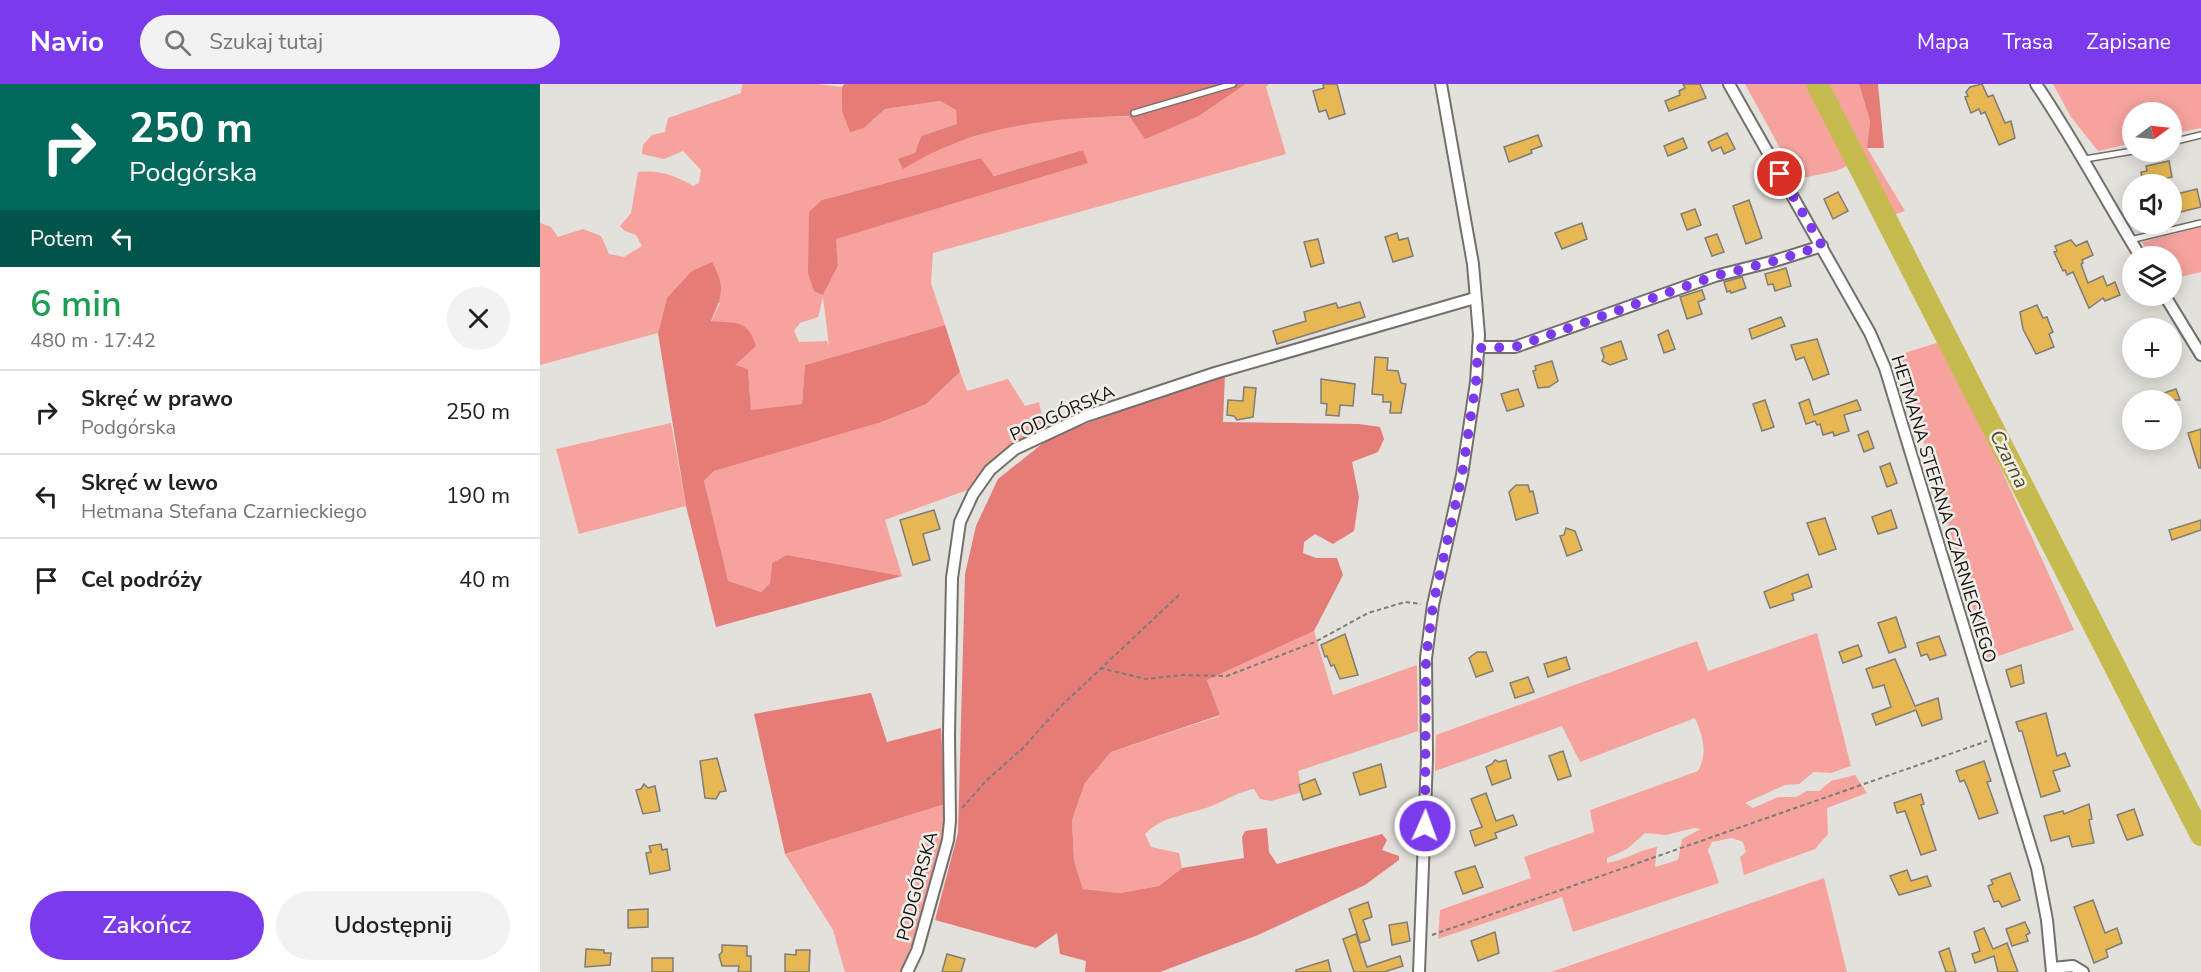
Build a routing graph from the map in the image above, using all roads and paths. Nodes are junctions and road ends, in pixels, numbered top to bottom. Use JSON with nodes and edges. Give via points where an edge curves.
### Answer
{"nodes":[{"id":1,"x":1233,"y":84,"type":"edge"},
{"id":2,"x":1441,"y":84,"type":"edge"},
{"id":3,"x":1730,"y":84,"type":"edge"},
{"id":4,"x":2036,"y":84,"type":"edge"},
{"id":5,"x":1134,"y":113,"type":"dead end"},
{"id":6,"x":2201,"y":135,"type":"edge"},
{"id":7,"x":2182,"y":140,"type":"edge"},
{"id":8,"x":2122,"y":153,"type":"edge"},
{"id":9,"x":2085,"y":159,"type":"junction"},
{"id":10,"x":2201,"y":223,"type":"edge"},
{"id":11,"x":2130,"y":240,"type":"junction"},
{"id":12,"x":1822,"y":246,"type":"junction"},
{"id":13,"x":2134,"y":246,"type":"edge"},
{"id":14,"x":1475,"y":298,"type":"junction"},
{"id":15,"x":2171,"y":306,"type":"edge"},
{"id":16,"x":1478,"y":348,"type":"junction"},
{"id":17,"x":2201,"y":355,"type":"edge"},
{"id":18,"x":1179,"y":595,"type":"dead end"},
{"id":19,"x":1433,"y":605,"type":"junction"},
{"id":20,"x":1100,"y":668,"type":"junction"},
{"id":21,"x":1998,"y":737,"type":"junction"},
{"id":22,"x":950,"y":821,"type":"junction"},
{"id":23,"x":1421,"y":939,"type":"junction"},
{"id":24,"x":2052,"y":970,"type":"edge"},
{"id":25,"x":907,"y":972,"type":"edge"},
{"id":26,"x":1419,"y":972,"type":"edge"},
{"id":27,"x":2083,"y":972,"type":"edge"}],
"edges":[{"from":1,"to":5,"type":"lane"},
{"from":2,"to":14,"type":"street","via":[[1473,264]]},
{"from":3,"to":12,"type":"street","name":"HETMANA STEFANA CZARNIECKIEGO"},
{"from":4,"to":9,"type":"street"},
{"from":6,"to":7,"type":"lane"},
{"from":8,"to":9,"type":"lane"},
{"from":9,"to":11,"type":"street"},
{"from":10,"to":11,"type":"lane"},
{"from":11,"to":13,"type":"street"},
{"from":12,"to":16,"type":"street","via":[[1715,276],[1515,347]]},
{"from":12,"to":21,"type":"street","name":"HETMANA STEFANA CZARNIECKIEGO","via":[[1886,368]]},
{"from":14,"to":16,"type":"street"},
{"from":14,"to":22,"type":"street","name":"PODGÓRSKA","via":[[1215,373],[1086,416],[1015,449],[990,470],[960,522],[952,578]]},
{"from":15,"to":17,"type":"street"},
{"from":16,"to":19,"type":"street","via":[[1462,475]]},
{"from":18,"to":20,"type":"path"},
{"from":19,"to":20,"type":"path","via":[[1405,602],[1368,613],[1315,642],[1227,676],[1182,675],[1146,680]]},
{"from":19,"to":23,"type":"street","via":[[1426,658]]},
{"from":20,"to":22,"type":"path"},
{"from":21,"to":23,"type":"path"},
{"from":21,"to":24,"type":"street","name":"HETMANA STEFANA CZARNIECKIEGO","via":[[2037,868],[2048,920]]},
{"from":22,"to":25,"type":"street","name":"PODGÓRSKA","via":[[917,951]]},
{"from":23,"to":26,"type":"street"},
{"from":24,"to":27,"type":"street","via":[[2073,966]]}]}
